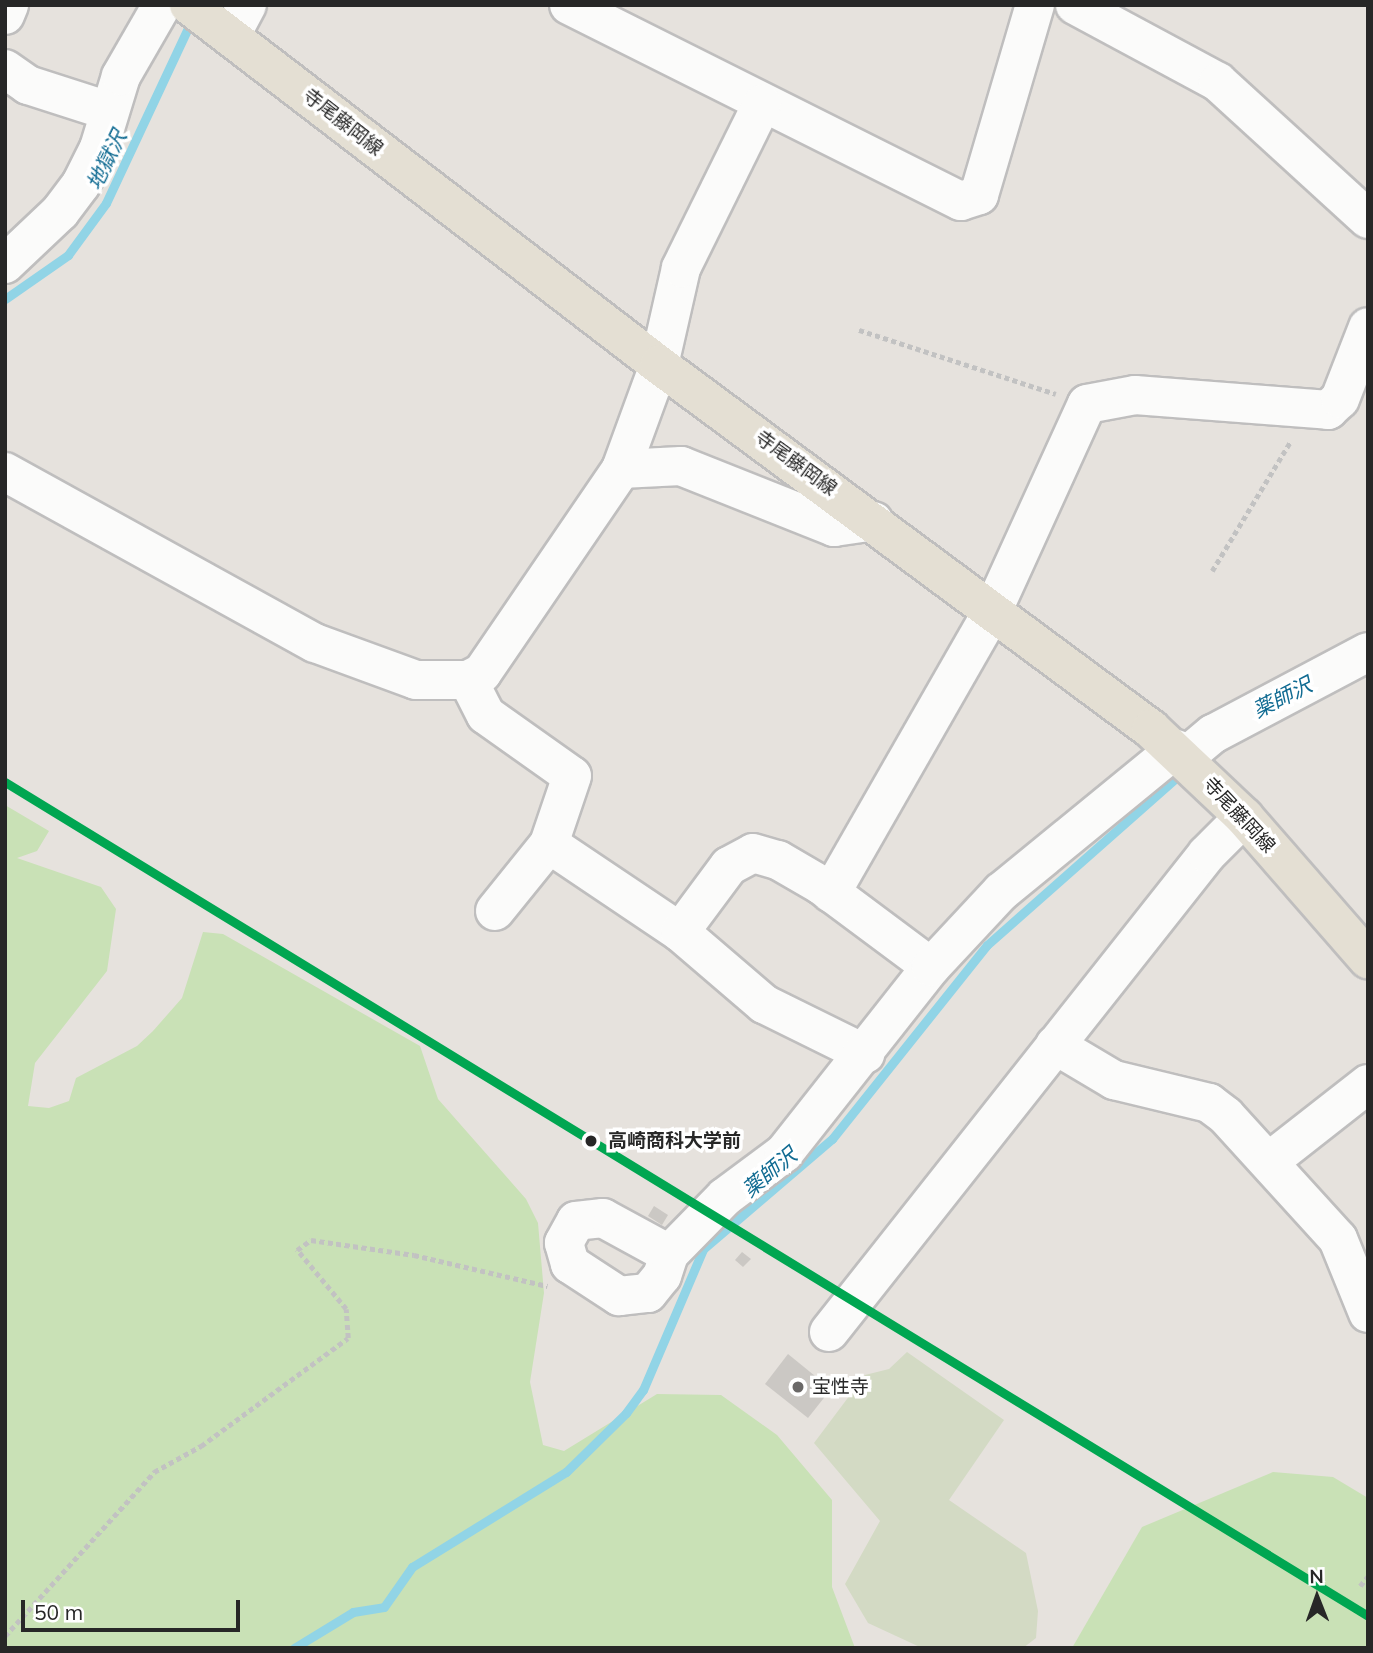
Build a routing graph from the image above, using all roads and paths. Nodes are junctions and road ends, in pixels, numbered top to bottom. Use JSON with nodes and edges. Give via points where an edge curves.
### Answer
{"nodes":[{"id":1,"x":9,"y":5,"type":"edge"},
{"id":2,"x":162,"y":5,"type":"edge"},
{"id":3,"x":569,"y":5,"type":"edge"},
{"id":4,"x":1035,"y":5,"type":"edge"},
{"id":5,"x":1075,"y":5,"type":"edge"},
{"id":6,"x":5,"y":15,"type":"edge"},
{"id":7,"x":220,"y":17,"type":"edge"},
{"id":8,"x":5,"y":69,"type":"edge"},
{"id":9,"x":762,"y":104,"type":"junction"},
{"id":10,"x":109,"y":111,"type":"junction"},
{"id":11,"x":1368,"y":219,"type":"edge"},
{"id":12,"x":5,"y":264,"type":"edge"},
{"id":13,"x":1368,"y":327,"type":"edge"},
{"id":14,"x":859,"y":330,"type":"dead end"},
{"id":15,"x":659,"y":365,"type":"junction"},
{"id":16,"x":1087,"y":404,"type":"junction"},
{"id":17,"x":1309,"y":411,"type":"junction"},
{"id":18,"x":621,"y":468,"type":"junction"},
{"id":19,"x":5,"y":472,"type":"edge"},
{"id":20,"x":874,"y":521,"type":"junction"},
{"id":21,"x":1212,"y":571,"type":"dead end"},
{"id":22,"x":993,"y":610,"type":"junction"},
{"id":23,"x":1368,"y":652,"type":"edge"},
{"id":24,"x":468,"y":680,"type":"junction"},
{"id":25,"x":1180,"y":753,"type":"junction"},
{"id":26,"x":1244,"y":817,"type":"junction"},
{"id":27,"x":549,"y":844,"type":"junction"},
{"id":28,"x":831,"y":893,"type":"junction"},
{"id":29,"x":495,"y":911,"type":"dead end"},
{"id":30,"x":680,"y":932,"type":"junction"},
{"id":31,"x":1368,"y":959,"type":"edge"},
{"id":32,"x":931,"y":967,"type":"junction"},
{"id":33,"x":1055,"y":1045,"type":"junction"},
{"id":34,"x":865,"y":1054,"type":"junction"},
{"id":35,"x":1368,"y":1084,"type":"edge"},
{"id":36,"x":1271,"y":1160,"type":"junction"},
{"id":37,"x":668,"y":1254,"type":"dead end"},
{"id":38,"x":552,"y":1288,"type":"dead end"},
{"id":39,"x":1368,"y":1313,"type":"edge"},
{"id":40,"x":829,"y":1332,"type":"dead end"},
{"id":41,"x":1368,"y":1576,"type":"edge"},
{"id":42,"x":1360,"y":1586,"type":"dead end"},
{"id":43,"x":5,"y":1636,"type":"edge"}],
"edges":[{"from":1,"to":6,"type":"street"},
{"from":2,"to":10,"type":"street","via":[[121,76]]},
{"from":3,"to":9,"type":"street"},
{"from":4,"to":9,"type":"street","via":[[979,195],[961,201]]},
{"from":5,"to":11,"type":"street","via":[[1218,82]]},
{"from":7,"to":15,"type":"main road","name":"寺尾藤岡線"},
{"from":8,"to":10,"type":"street","via":[[28,85]]},
{"from":9,"to":15,"type":"street","via":[[681,268]]},
{"from":10,"to":12,"type":"street","via":[[99,148],[80,184],[60,212]]},
{"from":13,"to":17,"type":"street","via":[[1340,399],[1328,410]]},
{"from":14,"to":16,"type":"path"},
{"from":15,"to":18,"type":"street"},
{"from":15,"to":20,"type":"main road","name":"寺尾藤岡線"},
{"from":16,"to":17,"type":"street","via":[[1136,395]]},
{"from":16,"to":22,"type":"street"},
{"from":17,"to":21,"type":"path"},
{"from":18,"to":20,"type":"street","via":[[681,466],[834,527]]},
{"from":18,"to":24,"type":"street","via":[[482,673]]},
{"from":19,"to":24,"type":"street","via":[[315,643],[416,680]]},
{"from":20,"to":22,"type":"main road","name":"寺尾藤岡線"},
{"from":22,"to":25,"type":"main road","name":"寺尾藤岡線"},
{"from":22,"to":28,"type":"street"},
{"from":23,"to":25,"type":"street"},
{"from":24,"to":27,"type":"street","via":[[486,715],[572,776]]},
{"from":25,"to":26,"type":"main road","name":"寺尾藤岡線"},
{"from":25,"to":32,"type":"street","via":[[1001,892]]},
{"from":26,"to":31,"type":"main road","name":"寺尾藤岡線"},
{"from":26,"to":33,"type":"street","via":[[1207,854]]},
{"from":27,"to":29,"type":"street"},
{"from":27,"to":30,"type":"street"},
{"from":28,"to":30,"type":"street","via":[[778,860],[753,853],[729,866]]},
{"from":28,"to":32,"type":"street"},
{"from":30,"to":34,"type":"street","via":[[764,1004]]},
{"from":32,"to":34,"type":"street"},
{"from":33,"to":36,"type":"street","via":[[1114,1080],[1209,1103]]},
{"from":33,"to":40,"type":"street"},
{"from":34,"to":37,"type":"street","via":[[784,1153],[725,1197]]},
{"from":35,"to":36,"type":"street"},
{"from":36,"to":39,"type":"street","via":[[1338,1239]]},
{"from":38,"to":43,"type":"path","via":[[414,1255],[311,1240],[297,1251],[346,1308],[348,1338],[201,1446],[154,1472]]},
{"from":41,"to":42,"type":"path"}]}
